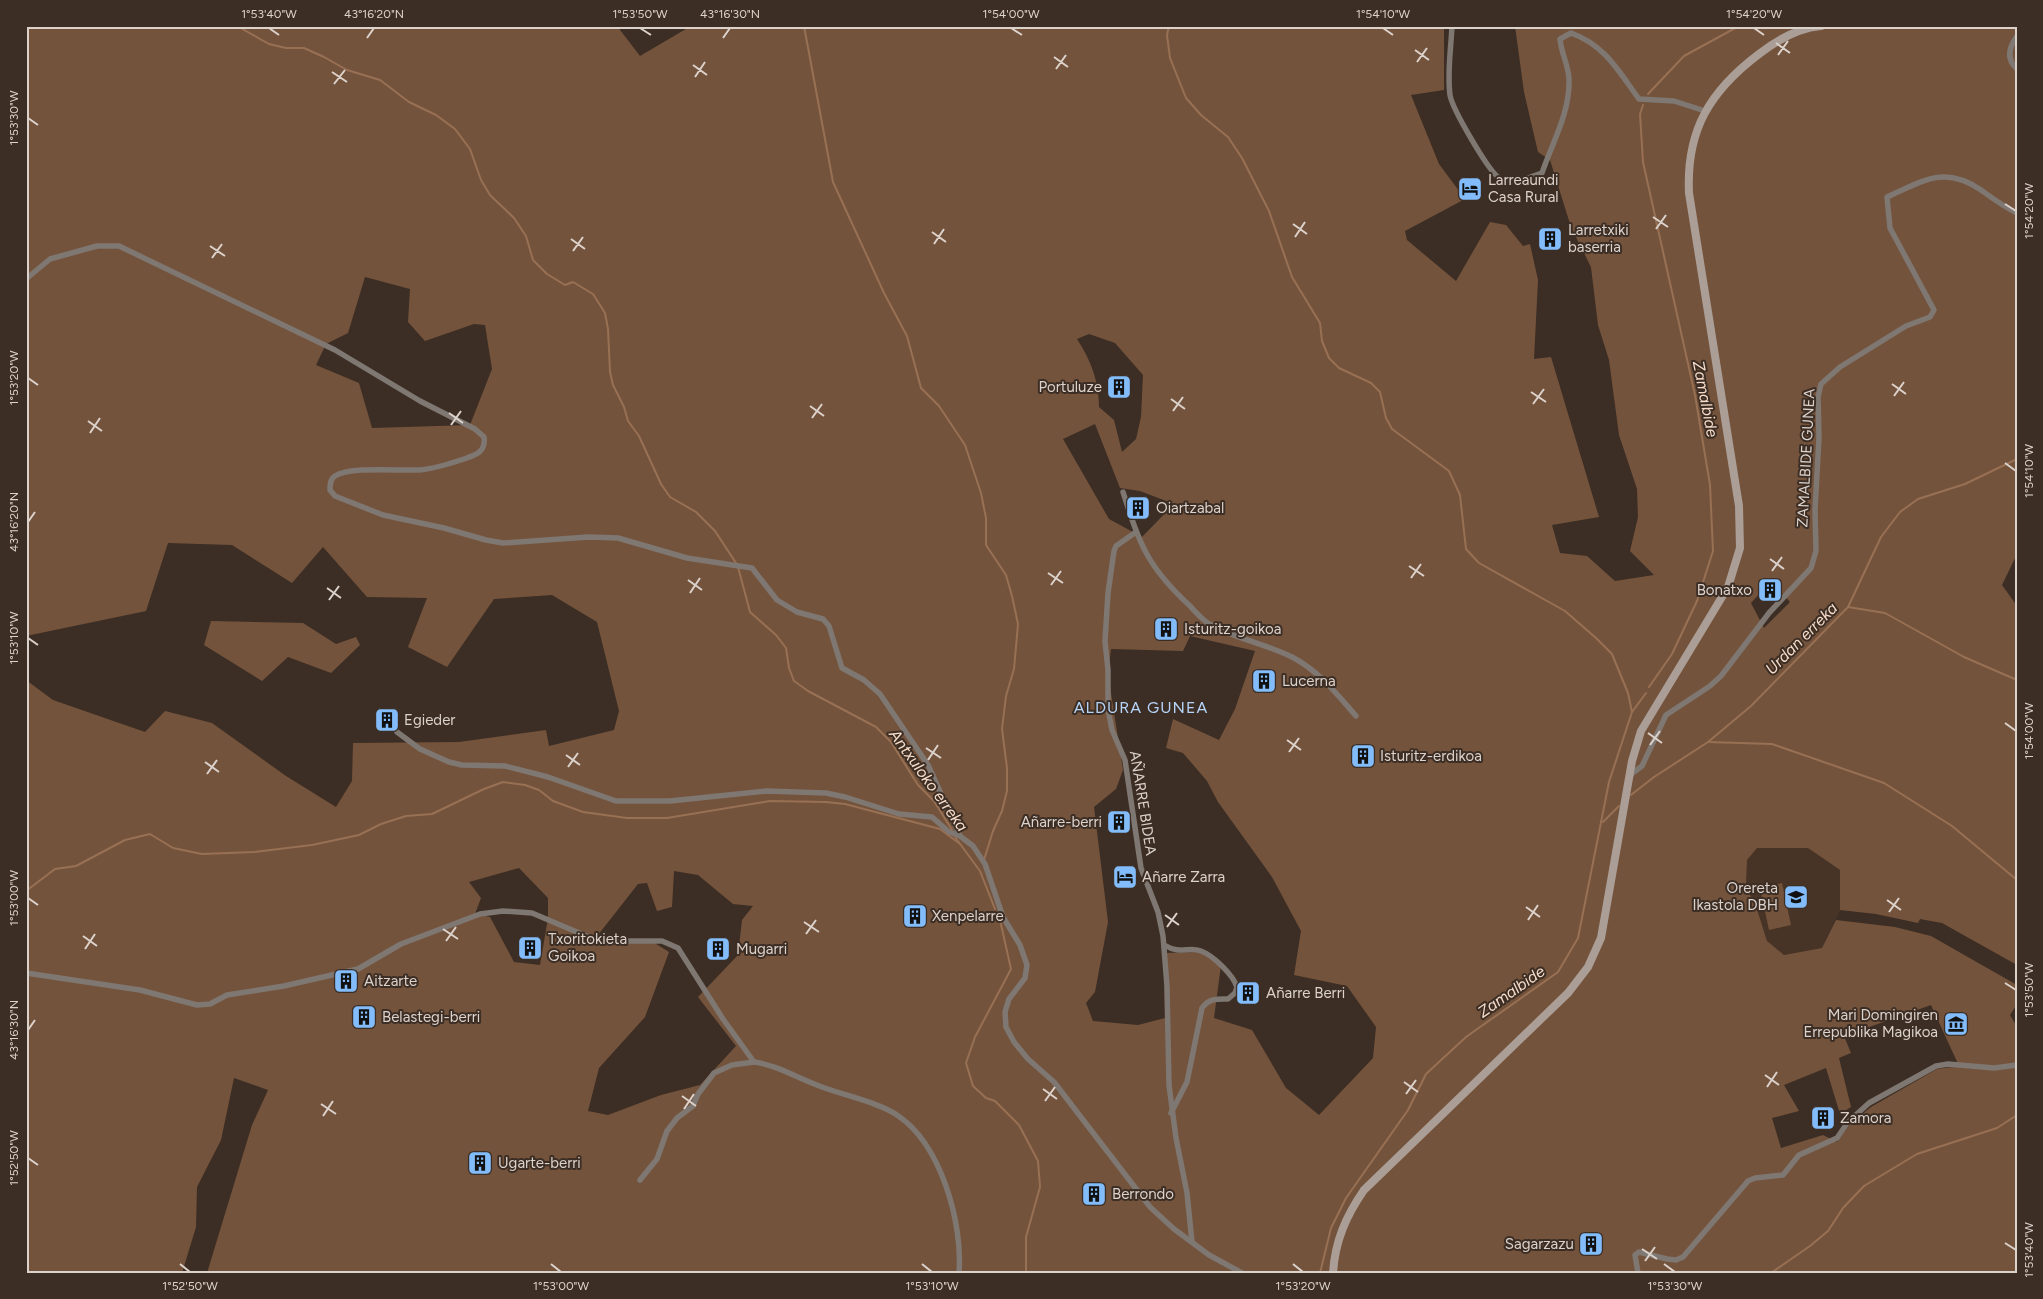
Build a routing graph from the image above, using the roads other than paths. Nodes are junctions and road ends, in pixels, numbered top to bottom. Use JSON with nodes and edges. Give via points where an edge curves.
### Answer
{"nodes":[{"id":1,"x":1452,"y":26,"type":"edge"},
{"id":2,"x":1821,"y":26,"type":"edge"},
{"id":3,"x":1796,"y":29,"type":"edge"},
{"id":4,"x":2017,"y":36,"type":"edge"},
{"id":5,"x":2017,"y":69,"type":"edge"},
{"id":6,"x":1705,"y":111,"type":"junction"},
{"id":7,"x":2017,"y":213,"type":"edge"},
{"id":8,"x":26,"y":279,"type":"edge"},
{"id":9,"x":1123,"y":492,"type":"dead end"},
{"id":10,"x":1136,"y":532,"type":"junction"},
{"id":11,"x":1356,"y":716,"type":"dead end"},
{"id":12,"x":397,"y":732,"type":"dead end"},
{"id":13,"x":1630,"y":775,"type":"junction"},
{"id":14,"x":960,"y":836,"type":"junction"},
{"id":15,"x":1164,"y":945,"type":"junction"},
{"id":16,"x":26,"y":973,"type":"edge"},
{"id":17,"x":754,"y":1062,"type":"junction"},
{"id":18,"x":2017,"y":1065,"type":"edge"},
{"id":19,"x":1172,"y":1113,"type":"junction"},
{"id":20,"x":640,"y":1180,"type":"dead end"},
{"id":21,"x":1192,"y":1242,"type":"junction"},
{"id":22,"x":959,"y":1273,"type":"edge"},
{"id":23,"x":1242,"y":1273,"type":"edge"},
{"id":24,"x":1334,"y":1273,"type":"edge"},
{"id":25,"x":1638,"y":1273,"type":"edge"}],
"edges":[{"from":1,"to":6,"type":"street","via":[[1450,97],[1483,158],[1500,179],[1514,182],[1542,173],[1569,94],[1569,78],[1560,39],[1571,34],[1594,43],[1606,54],[1639,99],[1674,100]]},
{"from":2,"to":3,"type":"main road"},
{"from":3,"to":6,"type":"main road","via":[[1743,67],[1724,85]]},
{"from":4,"to":5,"type":"street","via":[[2009,56]]},
{"from":6,"to":13,"type":"main road","via":[[1691,150],[1689,193],[1740,506],[1740,548],[1728,587],[1641,731]]},
{"from":7,"to":13,"type":"street","name":"ZAMALBIDE GUNEA","via":[[1965,180],[1947,176],[1932,178],[1887,197],[1890,228],[1934,310],[1930,317],[1906,326],[1840,368],[1821,384],[1818,397],[1816,551],[1812,568],[1769,613],[1721,676],[1666,715],[1642,766]]},
{"from":8,"to":14,"type":"street","via":[[50,258],[97,246],[119,246],[335,350],[484,437],[484,448],[480,453],[446,466],[335,476],[330,482],[330,490],[348,502],[384,515],[503,543],[618,538],[687,558],[752,568],[778,600],[797,612],[823,620],[829,626],[842,668],[864,680],[880,694],[928,765]]},
{"from":9,"to":10,"type":"street"},
{"from":10,"to":11,"type":"street","via":[[1153,568],[1209,624],[1293,658],[1321,677]]},
{"from":10,"to":15,"type":"street","name":"AÑARRE BIDEA","via":[[1116,546],[1108,593],[1105,641],[1108,710],[1112,730],[1125,760],[1141,868],[1158,912]]},
{"from":12,"to":14,"type":"street","via":[[420,749],[449,762],[505,766],[616,801],[670,801],[766,790],[826,793],[894,812],[932,818],[949,832]]},
{"from":13,"to":24,"type":"main road","via":[[1603,928],[1598,948],[1588,967],[1568,993],[1364,1190],[1342,1230]]},
{"from":14,"to":21,"type":"street","via":[[973,846],[985,864],[1003,917],[1020,945],[1027,965],[1025,978],[1009,999],[1005,1012],[1006,1027],[1014,1042],[1054,1082],[1150,1207]]},
{"from":15,"to":19,"type":"street","name":"AÑARRE BIDEA"},
{"from":15,"to":19,"type":"street","via":[[1175,951],[1200,951],[1212,958],[1238,987],[1228,1000],[1206,1002],[1202,1008],[1187,1082]]},
{"from":16,"to":17,"type":"street","via":[[140,990],[197,1005],[210,1004],[227,995],[358,969],[401,944],[480,914],[504,911],[532,913],[598,941],[662,942],[678,948]]},
{"from":17,"to":20,"type":"street","via":[[732,1065],[714,1073],[693,1106],[667,1131],[657,1159]]},
{"from":17,"to":22,"type":"street","via":[[896,1114],[911,1126],[936,1161],[950,1200],[961,1252]]},
{"from":18,"to":25,"type":"street","via":[[1994,1068],[1948,1064],[1921,1074],[1870,1103],[1848,1122],[1837,1138],[1800,1155],[1784,1175],[1748,1181],[1683,1257],[1676,1260],[1639,1252],[1635,1255]]},
{"from":19,"to":21,"type":"street","name":"AÑARRE BIDEA"},
{"from":21,"to":23,"type":"street"}]}
